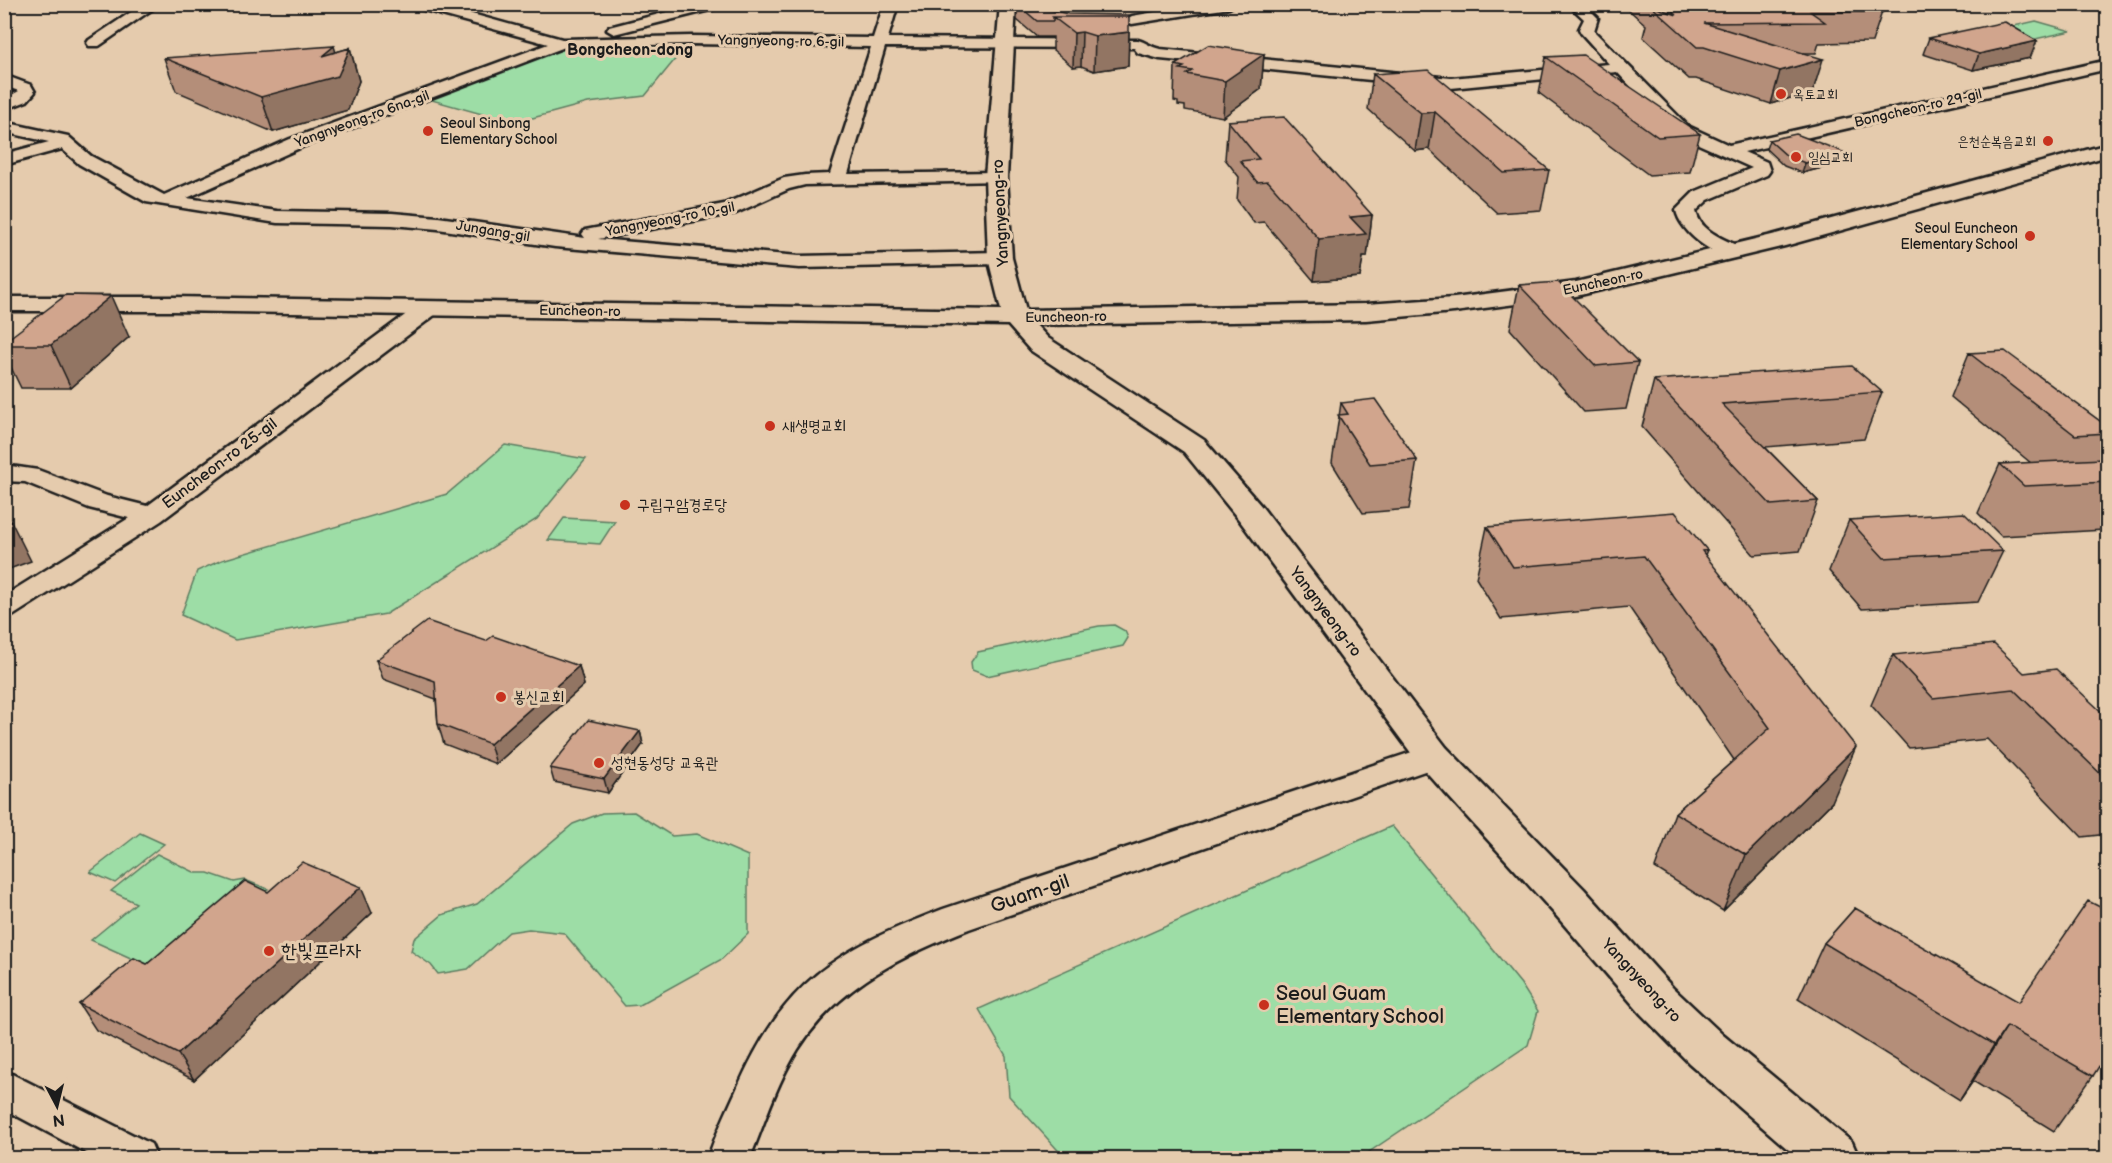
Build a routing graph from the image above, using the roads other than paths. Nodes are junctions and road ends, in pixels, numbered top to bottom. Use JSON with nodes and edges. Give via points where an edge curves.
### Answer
{"nodes":[{"id":1,"x":418,"y":4,"type":"edge"},
{"id":2,"x":717,"y":4,"type":"edge"},
{"id":3,"x":891,"y":4,"type":"edge"},
{"id":4,"x":1008,"y":4,"type":"edge"},
{"id":5,"x":1130,"y":4,"type":"edge"},
{"id":6,"x":1229,"y":4,"type":"edge"},
{"id":7,"x":1575,"y":4,"type":"edge"},
{"id":8,"x":438,"y":7,"type":"edge"},
{"id":9,"x":147,"y":8,"type":"edge"},
{"id":10,"x":1132,"y":20,"type":"junction"},
{"id":11,"x":880,"y":42,"type":"junction"},
{"id":12,"x":94,"y":43,"type":"dead end"},
{"id":13,"x":562,"y":43,"type":"junction"},
{"id":14,"x":1005,"y":44,"type":"junction"},
{"id":15,"x":1138,"y":44,"type":"junction"},
{"id":16,"x":2108,"y":64,"type":"edge"},
{"id":17,"x":1622,"y":67,"type":"junction"},
{"id":18,"x":4,"y":80,"type":"edge"},
{"id":19,"x":4,"y":105,"type":"edge"},
{"id":20,"x":4,"y":127,"type":"edge"},
{"id":21,"x":66,"y":143,"type":"junction"},
{"id":22,"x":1729,"y":150,"type":"junction"},
{"id":23,"x":2108,"y":150,"type":"edge"},
{"id":24,"x":4,"y":160,"type":"edge"},
{"id":25,"x":996,"y":177,"type":"junction"},
{"id":26,"x":838,"y":178,"type":"junction"},
{"id":27,"x":166,"y":201,"type":"junction"},
{"id":28,"x":555,"y":241,"type":"junction"},
{"id":29,"x":1735,"y":252,"type":"junction"},
{"id":30,"x":1000,"y":258,"type":"junction"},
{"id":31,"x":4,"y":304,"type":"edge"},
{"id":32,"x":428,"y":309,"type":"junction"},
{"id":33,"x":1015,"y":318,"type":"junction"},
{"id":34,"x":4,"y":473,"type":"edge"},
{"id":35,"x":152,"y":515,"type":"junction"},
{"id":36,"x":4,"y":609,"type":"edge"},
{"id":37,"x":1433,"y":756,"type":"junction"},
{"id":38,"x":4,"y":1088,"type":"edge"},
{"id":39,"x":136,"y":1158,"type":"edge"},
{"id":40,"x":729,"y":1158,"type":"edge"},
{"id":41,"x":1834,"y":1158,"type":"edge"}],
"edges":[{"from":1,"to":8,"type":"street","name":"Yangnyeong-ro 6-gil"},
{"from":2,"to":13,"type":"street"},
{"from":3,"to":11,"type":"street"},
{"from":4,"to":14,"type":"main road","name":"Yangnyeong-ro"},
{"from":5,"to":10,"type":"street"},
{"from":6,"to":10,"type":"street"},
{"from":7,"to":17,"type":"street","via":[[1591,18],[1588,33]]},
{"from":8,"to":13,"type":"street","name":"Yangnyeong-ro 6-gil"},
{"from":9,"to":12,"type":"street"},
{"from":10,"to":15,"type":"street"},
{"from":11,"to":13,"type":"street","name":"Yangnyeong-ro 6-gil"},
{"from":11,"to":14,"type":"street","name":"Yangnyeong-ro 6-gil"},
{"from":11,"to":26,"type":"street"},
{"from":13,"to":27,"type":"street","name":"Yangnyeong-ro 6na-gil","via":[[296,143]]},
{"from":14,"to":15,"type":"street","name":"Yangnyeong-ro 6-gil"},
{"from":14,"to":25,"type":"main road","name":"Yangnyeong-ro"},
{"from":15,"to":17,"type":"street","via":[[1143,50],[1160,54],[1451,83]]},
{"from":16,"to":22,"type":"street","name":"Bongcheon-ro 29-gil"},
{"from":17,"to":22,"type":"street","via":[[1682,130]]},
{"from":18,"to":19,"type":"street","via":[[27,92]]},
{"from":20,"to":21,"type":"street","name":"Jungang-gil"},
{"from":21,"to":24,"type":"street"},
{"from":21,"to":27,"type":"street","name":"Jungang-gil","via":[[85,160],[153,198]]},
{"from":22,"to":29,"type":"street","via":[[1756,162],[1762,170],[1701,196],[1686,214],[1698,231]]},
{"from":23,"to":29,"type":"main road","name":"Euncheon-ro"},
{"from":25,"to":26,"type":"street","name":"Yangnyeong-ro 10-gil"},
{"from":25,"to":30,"type":"main road","name":"Yangnyeong-ro"},
{"from":26,"to":28,"type":"street","name":"Yangnyeong-ro 10-gil","via":[[784,184],[714,212]]},
{"from":27,"to":28,"type":"street","name":"Jungang-gil","via":[[277,217],[438,223]]},
{"from":28,"to":30,"type":"street","name":"Jungang-gil","via":[[799,262]]},
{"from":29,"to":33,"type":"main road","name":"Euncheon-ro","via":[[1576,289],[1454,305],[1366,312]]},
{"from":30,"to":33,"type":"main road","name":"Yangnyeong-ro"},
{"from":31,"to":32,"type":"main road","name":"Euncheon-ro"},
{"from":32,"to":33,"type":"main road","name":"Euncheon-ro"},
{"from":32,"to":35,"type":"street","name":"Euncheon-ro 25-gil"},
{"from":33,"to":37,"type":"main road","name":"Yangnyeong-ro","via":[[1039,344],[1194,446],[1251,514]]},
{"from":34,"to":35,"type":"street","via":[[29,475],[98,502]]},
{"from":35,"to":36,"type":"street","name":"Euncheon-ro 25-gil"},
{"from":37,"to":40,"type":"street","name":"Guam-gil","via":[[956,919],[872,955],[827,986],[783,1037]]},
{"from":37,"to":41,"type":"main road","name":"Yangnyeong-ro","via":[[1657,1001],[1706,1049]]},
{"from":38,"to":39,"type":"street"}]}
